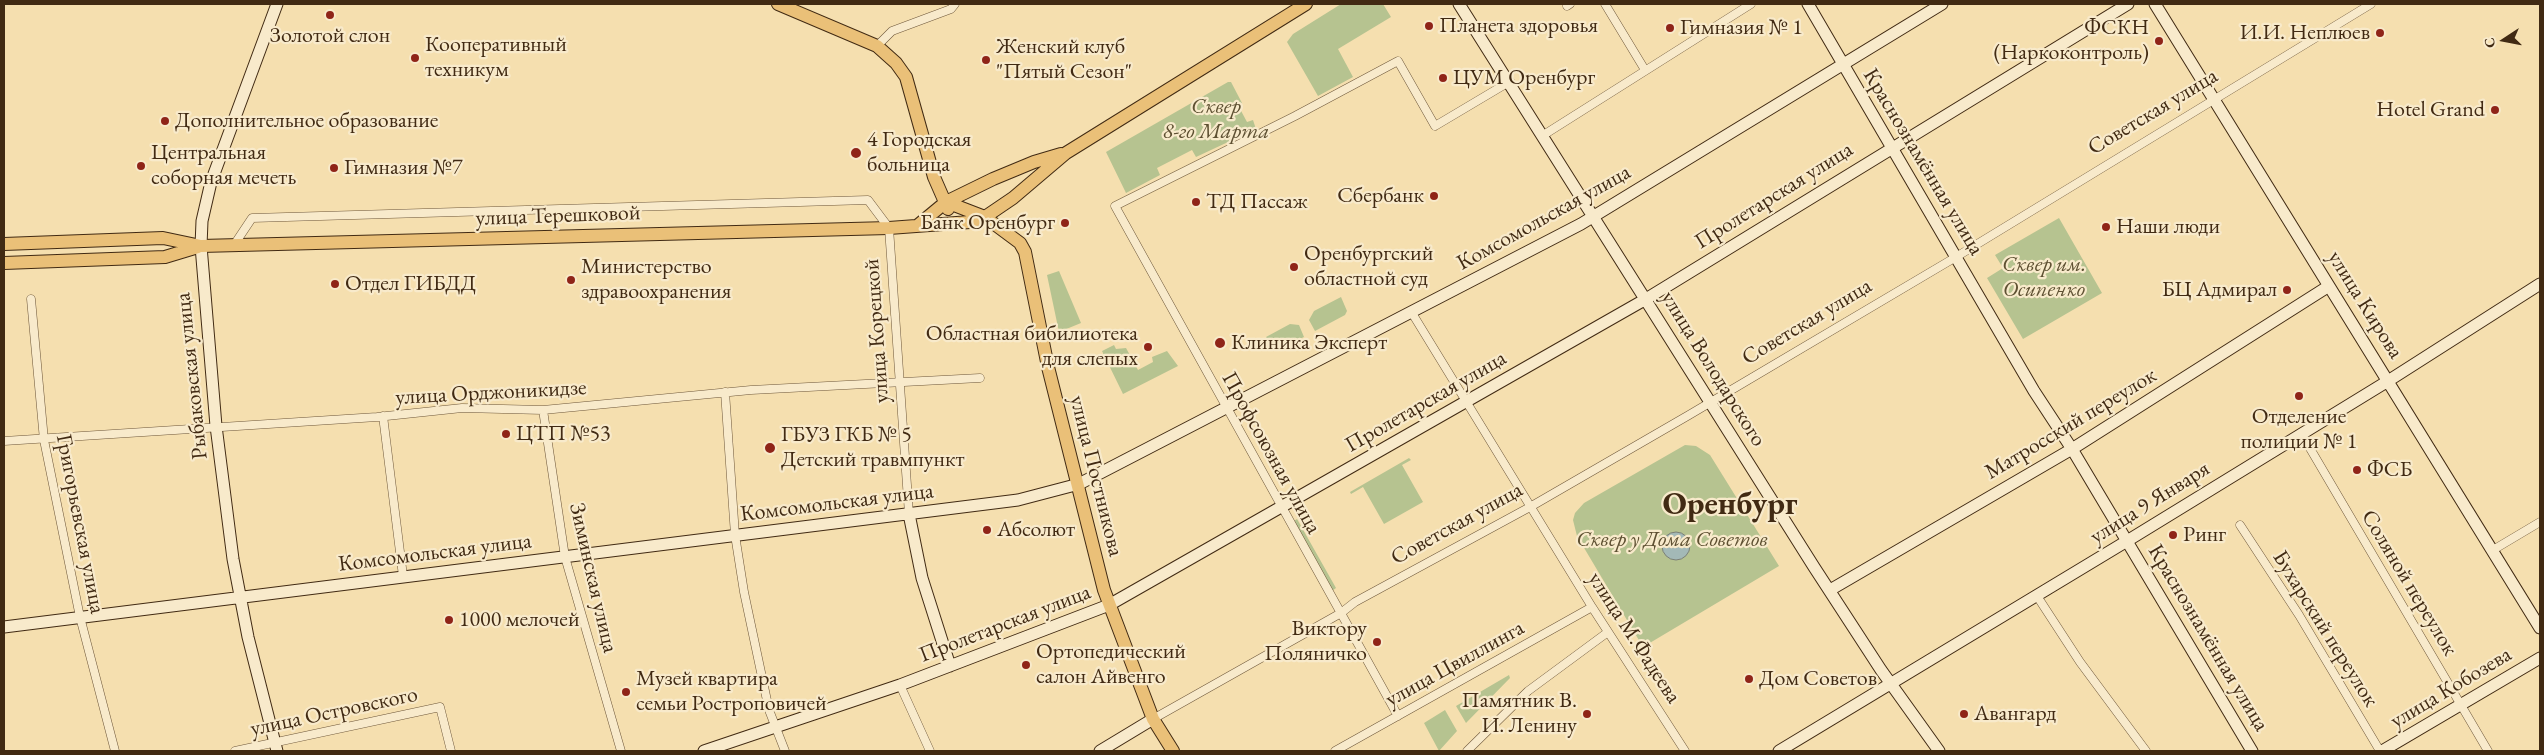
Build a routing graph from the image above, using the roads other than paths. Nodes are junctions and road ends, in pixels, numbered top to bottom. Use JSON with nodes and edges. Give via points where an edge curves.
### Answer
{"nodes":[{"id":1,"x":277,"y":4,"type":"edge"},
{"id":2,"x":778,"y":4,"type":"edge"},
{"id":3,"x":955,"y":4,"type":"edge"},
{"id":4,"x":1306,"y":4,"type":"edge"},
{"id":5,"x":1459,"y":4,"type":"edge"},
{"id":6,"x":1606,"y":4,"type":"edge"},
{"id":7,"x":1751,"y":4,"type":"edge"},
{"id":8,"x":1808,"y":4,"type":"edge"},
{"id":9,"x":1942,"y":4,"type":"edge"},
{"id":10,"x":2128,"y":4,"type":"edge"},
{"id":11,"x":2156,"y":4,"type":"edge"},
{"id":12,"x":2371,"y":4,"type":"edge"},
{"id":13,"x":877,"y":46,"type":"junction"},
{"id":14,"x":1843,"y":65,"type":"junction"},
{"id":15,"x":1646,"y":70,"type":"junction"},
{"id":16,"x":1509,"y":82,"type":"junction"},
{"id":17,"x":2214,"y":99,"type":"junction"},
{"id":18,"x":1542,"y":136,"type":"junction"},
{"id":19,"x":1891,"y":147,"type":"junction"},
{"id":20,"x":1066,"y":153,"type":"junction"},
{"id":21,"x":946,"y":202,"type":"junction"},
{"id":22,"x":1594,"y":216,"type":"junction"},
{"id":23,"x":985,"y":217,"type":"junction"},
{"id":24,"x":951,"y":225,"type":"junction"},
{"id":25,"x":918,"y":226,"type":"junction"},
{"id":26,"x":889,"y":228,"type":"junction"},
{"id":27,"x":4,"y":244,"type":"edge"},
{"id":28,"x":234,"y":245,"type":"junction"},
{"id":29,"x":201,"y":246,"type":"junction"},
{"id":30,"x":1956,"y":257,"type":"junction"},
{"id":31,"x":4,"y":263,"type":"edge"},
{"id":32,"x":2540,"y":284,"type":"edge"},
{"id":33,"x":2329,"y":286,"type":"junction"},
{"id":34,"x":31,"y":299,"type":"dead end"},
{"id":35,"x":1646,"y":299,"type":"junction"},
{"id":36,"x":1412,"y":313,"type":"junction"},
{"id":37,"x":980,"y":378,"type":"dead end"},
{"id":38,"x":2388,"y":381,"type":"junction"},
{"id":39,"x":901,"y":383,"type":"junction"},
{"id":40,"x":725,"y":392,"type":"junction"},
{"id":41,"x":1465,"y":402,"type":"junction"},
{"id":42,"x":1710,"y":402,"type":"junction"},
{"id":43,"x":1225,"y":409,"type":"junction"},
{"id":44,"x":543,"y":410,"type":"junction"},
{"id":45,"x":383,"y":416,"type":"junction"},
{"id":46,"x":216,"y":426,"type":"junction"},
{"id":47,"x":2301,"y":433,"type":"junction"},
{"id":48,"x":44,"y":440,"type":"junction"},
{"id":49,"x":4,"y":441,"type":"edge"},
{"id":50,"x":2072,"y":449,"type":"junction"},
{"id":51,"x":1079,"y":484,"type":"junction"},
{"id":52,"x":1530,"y":507,"type":"junction"},
{"id":53,"x":1281,"y":508,"type":"junction"},
{"id":54,"x":909,"y":514,"type":"junction"},
{"id":55,"x":2540,"y":522,"type":"edge"},
{"id":56,"x":2240,"y":525,"type":"dead end"},
{"id":57,"x":735,"y":535,"type":"junction"},
{"id":58,"x":2127,"y":541,"type":"junction"},
{"id":59,"x":2493,"y":550,"type":"junction"},
{"id":60,"x":565,"y":557,"type":"junction"},
{"id":61,"x":403,"y":576,"type":"junction"},
{"id":62,"x":1830,"y":590,"type":"junction"},
{"id":63,"x":2037,"y":596,"type":"junction"},
{"id":64,"x":240,"y":598,"type":"junction"},
{"id":65,"x":1109,"y":605,"type":"junction"},
{"id":66,"x":1592,"y":607,"type":"junction"},
{"id":67,"x":1341,"y":613,"type":"junction"},
{"id":68,"x":80,"y":616,"type":"junction"},
{"id":69,"x":4,"y":626,"type":"edge"},
{"id":70,"x":2540,"y":628,"type":"edge"},
{"id":71,"x":1608,"y":632,"type":"junction"},
{"id":72,"x":2540,"y":658,"type":"edge"},
{"id":73,"x":950,"y":666,"type":"junction"},
{"id":74,"x":1892,"y":684,"type":"junction"},
{"id":75,"x":900,"y":685,"type":"junction"},
{"id":76,"x":2461,"y":706,"type":"junction"},
{"id":77,"x":1398,"y":716,"type":"junction"},
{"id":78,"x":1153,"y":719,"type":"junction"},
{"id":79,"x":775,"y":727,"type":"junction"},
{"id":80,"x":276,"y":746,"type":"edge"},
{"id":81,"x":1794,"y":747,"type":"edge"},
{"id":82,"x":115,"y":751,"type":"edge"},
{"id":83,"x":235,"y":751,"type":"edge"},
{"id":84,"x":451,"y":751,"type":"edge"},
{"id":85,"x":620,"y":751,"type":"edge"},
{"id":86,"x":704,"y":751,"type":"edge"},
{"id":87,"x":785,"y":751,"type":"edge"},
{"id":88,"x":930,"y":751,"type":"edge"},
{"id":89,"x":1100,"y":751,"type":"edge"},
{"id":90,"x":1173,"y":751,"type":"edge"},
{"id":91,"x":1336,"y":751,"type":"edge"},
{"id":92,"x":1467,"y":751,"type":"edge"},
{"id":93,"x":1685,"y":751,"type":"edge"},
{"id":94,"x":1779,"y":751,"type":"edge"},
{"id":95,"x":1939,"y":751,"type":"edge"},
{"id":96,"x":2146,"y":751,"type":"edge"},
{"id":97,"x":2252,"y":751,"type":"edge"},
{"id":98,"x":2381,"y":751,"type":"edge"},
{"id":99,"x":2488,"y":751,"type":"edge"}],
"edges":[{"from":1,"to":29,"type":"main road","name":"Рыбаковская улица","via":[[211,182],[202,221]]},
{"from":2,"to":13,"type":"main road"},
{"from":3,"to":13,"type":"street","via":[[951,9],[892,30]]},
{"from":4,"to":20,"type":"main road"},
{"from":5,"to":16,"type":"main road","name":"улица Володарского"},
{"from":6,"to":15,"type":"street"},
{"from":7,"to":15,"type":"street"},
{"from":8,"to":14,"type":"main road","name":"Краснознамённая улица"},
{"from":9,"to":14,"type":"main road","name":"Комсомольская улица"},
{"from":10,"to":19,"type":"main road","name":"Пролетарская улица"},
{"from":11,"to":17,"type":"main road","name":"улица Кирова"},
{"from":12,"to":17,"type":"street","name":"Советская улица"},
{"from":13,"to":21,"type":"main road","via":[[906,76],[934,177]]},
{"from":14,"to":19,"type":"main road","name":"Краснознамённая улица"},
{"from":14,"to":22,"type":"main road","name":"Комсомольская улица"},
{"from":15,"to":18,"type":"street"},
{"from":16,"to":18,"type":"main road","name":"улица Володарского"},
{"from":16,"to":43,"type":"street","name":"Профсоюзная улица","via":[[1435,126],[1398,61],[1115,206]]},
{"from":17,"to":30,"type":"street","name":"Советская улица"},
{"from":17,"to":33,"type":"main road","name":"улица Кирова"},
{"from":18,"to":22,"type":"main road","name":"улица Володарского"},
{"from":19,"to":30,"type":"main road","name":"Краснознамённая улица"},
{"from":19,"to":35,"type":"main road","name":"Пролетарская улица"},
{"from":20,"to":21,"type":"main road","via":[[1010,172]]},
{"from":20,"to":23,"type":"main road"},
{"from":21,"to":23,"type":"main road","name":"улица Постникова"},
{"from":21,"to":24,"type":"main road"},
{"from":21,"to":25,"type":"main road"},
{"from":22,"to":35,"type":"main road","name":"улица Володарского"},
{"from":22,"to":36,"type":"main road","name":"Комсомольская улица"},
{"from":23,"to":24,"type":"main road","name":"улица Терешковой"},
{"from":23,"to":51,"type":"main road","name":"улица Постникова","via":[[1020,243],[1025,252],[1048,367]]},
{"from":24,"to":25,"type":"main road","name":"улица Терешковой"},
{"from":25,"to":26,"type":"main road","name":"улица Терешковой"},
{"from":26,"to":28,"type":"main road","name":"улица Терешковой"},
{"from":26,"to":28,"type":"street","via":[[868,200],[252,218]]},
{"from":26,"to":39,"type":"street","name":"улица Корецкой"},
{"from":27,"to":29,"type":"main road","name":"улица Терешковой","via":[[164,238]]},
{"from":28,"to":29,"type":"main road","name":"улица Терешковой"},
{"from":29,"to":31,"type":"main road","name":"улица Терешковой","via":[[164,257]]},
{"from":29,"to":46,"type":"main road","name":"Рыбаковская улица"},
{"from":30,"to":42,"type":"street","name":"Советская улица"},
{"from":30,"to":50,"type":"main road","name":"Краснознамённая улица","via":[[2034,391]]},
{"from":32,"to":38,"type":"main road","name":"улица 9 Января"},
{"from":33,"to":38,"type":"main road","name":"улица Кирова"},
{"from":33,"to":50,"type":"main road","name":"Матросский переулок"},
{"from":34,"to":48,"type":"street","name":"Григорьевская улица"},
{"from":35,"to":41,"type":"main road","name":"Пролетарская улица"},
{"from":35,"to":42,"type":"main road","name":"улица Володарского"},
{"from":36,"to":41,"type":"street","name":"улица М.Фадеева"},
{"from":36,"to":43,"type":"main road","name":"Комсомольская улица"},
{"from":37,"to":39,"type":"street","name":"улица Орджоникидзе"},
{"from":38,"to":47,"type":"main road","name":"улица 9 Января"},
{"from":38,"to":59,"type":"main road","name":"улица Кирова"},
{"from":39,"to":40,"type":"street","name":"улица Орджоникидзе"},
{"from":39,"to":54,"type":"street","name":"улица Корецкой"},
{"from":40,"to":44,"type":"street","name":"улица Орджоникидзе"},
{"from":40,"to":57,"type":"street"},
{"from":41,"to":52,"type":"street","name":"улица М.Фадеева"},
{"from":41,"to":53,"type":"main road","name":"Пролетарская улица"},
{"from":42,"to":52,"type":"street","name":"Советская улица"},
{"from":42,"to":62,"type":"main road","name":"улица Володарского"},
{"from":43,"to":51,"type":"main road","name":"Комсомольская улица"},
{"from":43,"to":53,"type":"street","name":"Профсоюзная улица"},
{"from":44,"to":45,"type":"street","name":"улица Орджоникидзе","via":[[462,408]]},
{"from":44,"to":60,"type":"street","name":"Зиминская улица"},
{"from":45,"to":46,"type":"street","name":"улица Орджоникидзе"},
{"from":45,"to":61,"type":"street"},
{"from":46,"to":48,"type":"street","name":"улица Орджоникидзе"},
{"from":46,"to":64,"type":"main road","name":"Рыбаковская улица"},
{"from":47,"to":58,"type":"main road","name":"улица 9 Января"},
{"from":47,"to":76,"type":"street","name":"Соляной переулок"},
{"from":48,"to":49,"type":"street","name":"улица Орджоникидзе"},
{"from":48,"to":68,"type":"street","name":"Григорьевская улица"},
{"from":50,"to":58,"type":"main road","name":"Краснознамённая улица"},
{"from":50,"to":62,"type":"main road","name":"Матросский переулок"},
{"from":51,"to":54,"type":"main road","name":"Комсомольская улица","via":[[1018,500]]},
{"from":51,"to":65,"type":"main road","name":"улица Постникова"},
{"from":52,"to":66,"type":"street","name":"улица М.Фадеева"},
{"from":52,"to":67,"type":"street","name":"Советская улица","via":[[1355,602]]},
{"from":53,"to":65,"type":"main road","name":"Пролетарская улица"},
{"from":53,"to":67,"type":"street","name":"Профсоюзная улица"},
{"from":54,"to":57,"type":"main road","name":"Комсомольская улица"},
{"from":54,"to":73,"type":"main road","name":"улица Корецкой","via":[[922,578]]},
{"from":55,"to":59,"type":"street"},
{"from":56,"to":98,"type":"street","name":"Бухарский переулок"},
{"from":57,"to":60,"type":"main road","name":"Комсомольская улица"},
{"from":57,"to":79,"type":"street","via":[[757,657]]},
{"from":58,"to":63,"type":"main road","name":"улица 9 Января"},
{"from":58,"to":97,"type":"main road","name":"Краснознамённая улица"},
{"from":59,"to":70,"type":"main road","name":"улица Кирова"},
{"from":60,"to":61,"type":"main road","name":"Комсомольская улица"},
{"from":60,"to":85,"type":"street","name":"Зиминская улица"},
{"from":61,"to":64,"type":"main road","name":"Комсомольская улица"},
{"from":62,"to":74,"type":"main road","name":"улица Володарского"},
{"from":63,"to":74,"type":"main road","name":"улица 9 Января"},
{"from":63,"to":96,"type":"street","via":[[2080,662]]},
{"from":64,"to":68,"type":"main road","name":"Комсомольская улица"},
{"from":64,"to":80,"type":"main road","name":"Рыбаковская улица"},
{"from":65,"to":73,"type":"main road","name":"Пролетарская улица"},
{"from":65,"to":78,"type":"main road","name":"улица Постникова"},
{"from":66,"to":71,"type":"street","name":"улица М.Фадеева"},
{"from":66,"to":77,"type":"street","name":"улица Цвиллинга"},
{"from":67,"to":77,"type":"street","name":"Профсоюзная улица"},
{"from":67,"to":78,"type":"street","name":"Советская улица"},
{"from":68,"to":69,"type":"main road","name":"Комсомольская улица"},
{"from":68,"to":82,"type":"street","name":"Григорьевская улица"},
{"from":71,"to":92,"type":"street","via":[[1528,691]]},
{"from":71,"to":93,"type":"street","name":"улица М.Фадеева"},
{"from":72,"to":76,"type":"main road","name":"улица Кобозева"},
{"from":73,"to":75,"type":"main road","name":"Пролетарская улица"},
{"from":74,"to":81,"type":"main road","name":"улица 9 Января"},
{"from":74,"to":95,"type":"main road","name":"улица Володарского"},
{"from":75,"to":79,"type":"main road","name":"Пролетарская улица"},
{"from":75,"to":88,"type":"street"},
{"from":76,"to":98,"type":"main road","name":"улица Кобозева"},
{"from":76,"to":99,"type":"street","name":"Соляной переулок"},
{"from":77,"to":91,"type":"street","name":"улица Цвиллинга"},
{"from":78,"to":89,"type":"main road","name":"Советская улица"},
{"from":78,"to":90,"type":"main road","name":"улица Постникова"},
{"from":79,"to":86,"type":"main road","name":"Пролетарская улица"},
{"from":79,"to":87,"type":"street"},
{"from":80,"to":83,"type":"street","name":"улица Островского"},
{"from":80,"to":84,"type":"street","name":"улица Островского","via":[[440,707]]},
{"from":81,"to":94,"type":"main road","name":"улица 9 Января"}]}
